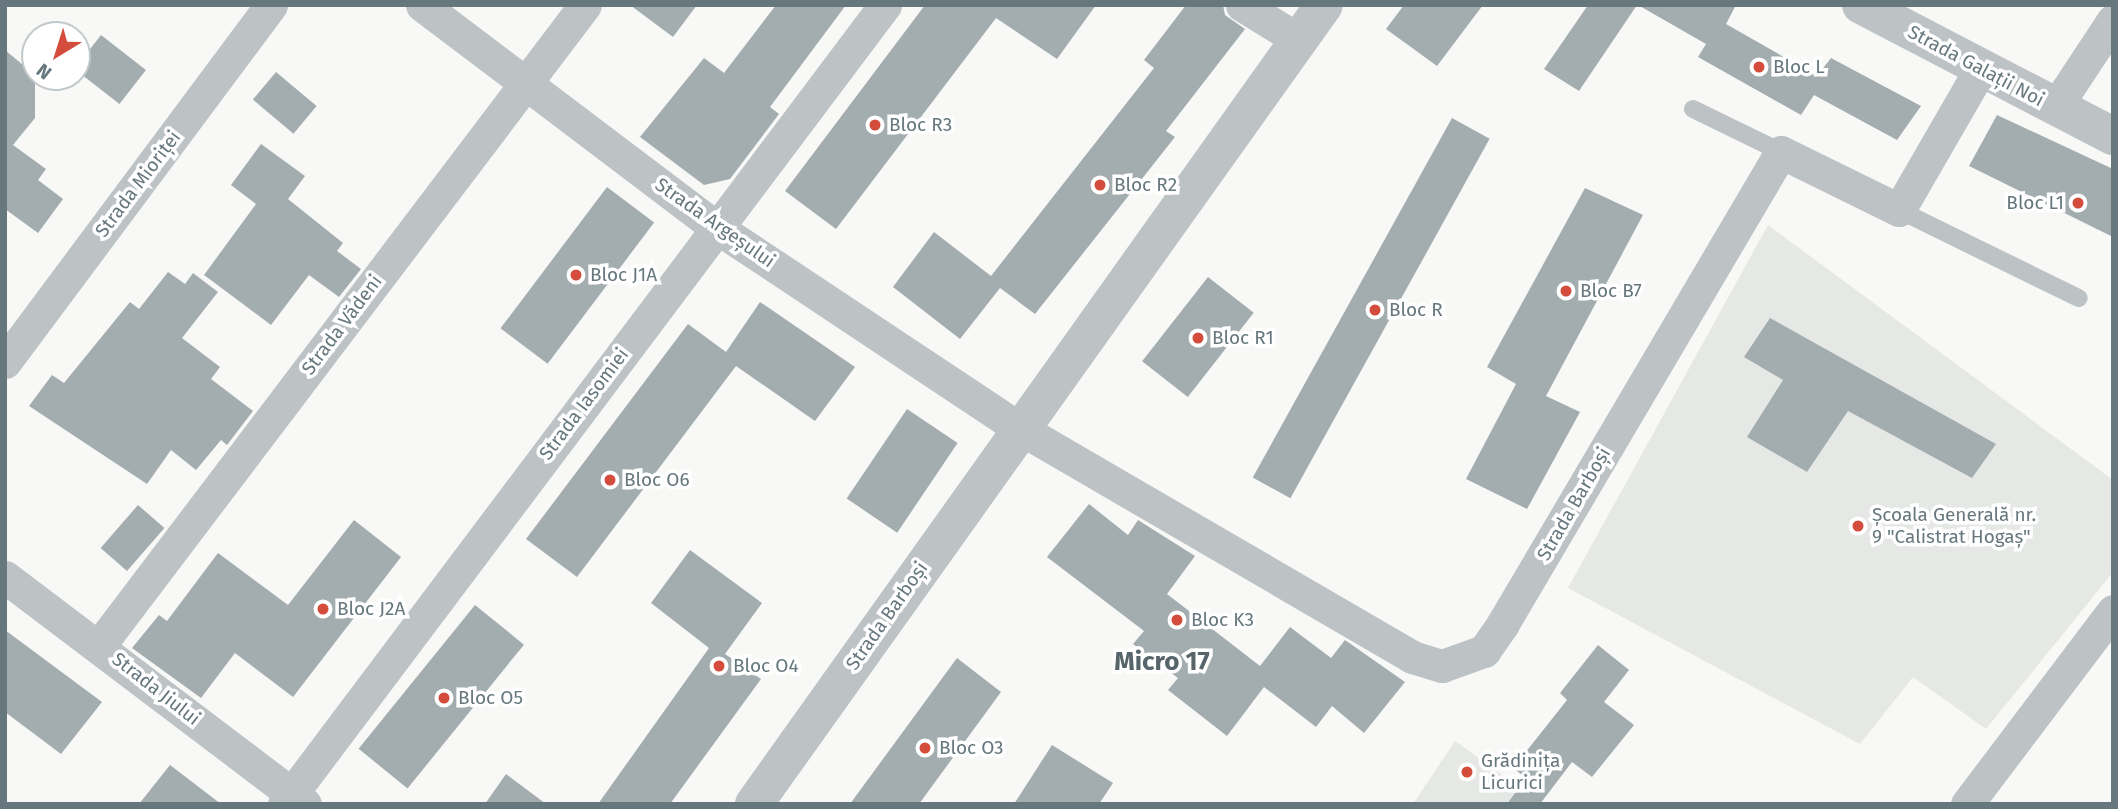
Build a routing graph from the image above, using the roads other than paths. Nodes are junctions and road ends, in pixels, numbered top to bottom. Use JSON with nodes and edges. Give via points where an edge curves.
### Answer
{"nodes":[{"id":1,"x":271,"y":5,"type":"edge"},
{"id":2,"x":422,"y":5,"type":"edge"},
{"id":3,"x":585,"y":5,"type":"edge"},
{"id":4,"x":885,"y":5,"type":"edge"},
{"id":5,"x":1242,"y":5,"type":"edge"},
{"id":6,"x":1324,"y":5,"type":"edge"},
{"id":7,"x":1860,"y":5,"type":"edge"},
{"id":8,"x":2113,"y":20,"type":"edge"},
{"id":9,"x":1299,"y":40,"type":"junction"},
{"id":10,"x":1981,"y":68,"type":"junction"},
{"id":11,"x":524,"y":85,"type":"junction"},
{"id":12,"x":1693,"y":108,"type":"dead end"},
{"id":13,"x":2055,"y":108,"type":"junction"},
{"id":14,"x":2113,"y":136,"type":"edge"},
{"id":15,"x":1781,"y":152,"type":"junction"},
{"id":16,"x":1899,"y":210,"type":"junction"},
{"id":17,"x":716,"y":227,"type":"junction"},
{"id":18,"x":2079,"y":298,"type":"dead end"},
{"id":19,"x":5,"y":362,"type":"edge"},
{"id":20,"x":1019,"y":428,"type":"junction"},
{"id":21,"x":5,"y":577,"type":"edge"},
{"id":22,"x":2113,"y":611,"type":"edge"},
{"id":23,"x":99,"y":646,"type":"junction"},
{"id":24,"x":294,"y":800,"type":"edge"},
{"id":25,"x":754,"y":804,"type":"edge"},
{"id":26,"x":1967,"y":804,"type":"edge"}],
"edges":[{"from":1,"to":19,"type":"street","name":"Strada Mioriței"},
{"from":2,"to":11,"type":"street","name":"Strada Argeșului"},
{"from":3,"to":11,"type":"street","name":"Strada Vădeni"},
{"from":4,"to":17,"type":"street","name":"Strada Iasomiei"},
{"from":5,"to":9,"type":"street"},
{"from":6,"to":9,"type":"street","name":"Strada Barboși"},
{"from":7,"to":10,"type":"street","name":"Strada Galații Noi"},
{"from":8,"to":13,"type":"street","name":"Strada Galații Noi"},
{"from":9,"to":20,"type":"street","name":"Strada Barboși"},
{"from":10,"to":13,"type":"street","name":"Strada Galații Noi"},
{"from":10,"to":16,"type":"street"},
{"from":11,"to":17,"type":"street","name":"Strada Argeșului"},
{"from":11,"to":23,"type":"street","name":"Strada Vădeni"},
{"from":12,"to":15,"type":"lane"},
{"from":13,"to":14,"type":"street","name":"Strada Galații Noi"},
{"from":15,"to":16,"type":"street"},
{"from":15,"to":20,"type":"street","name":"Strada Barboși","via":[[1502,625],[1484,651],[1465,662],[1442,666],[1412,657]]},
{"from":16,"to":18,"type":"lane"},
{"from":17,"to":20,"type":"street","name":"Strada Argeșului"},
{"from":17,"to":24,"type":"street","name":"Strada Iasomiei"},
{"from":20,"to":25,"type":"street","name":"Strada Barboși"},
{"from":21,"to":23,"type":"street","name":"Strada Jiului"},
{"from":22,"to":26,"type":"street"},
{"from":23,"to":24,"type":"street","name":"Strada Jiului"}]}
